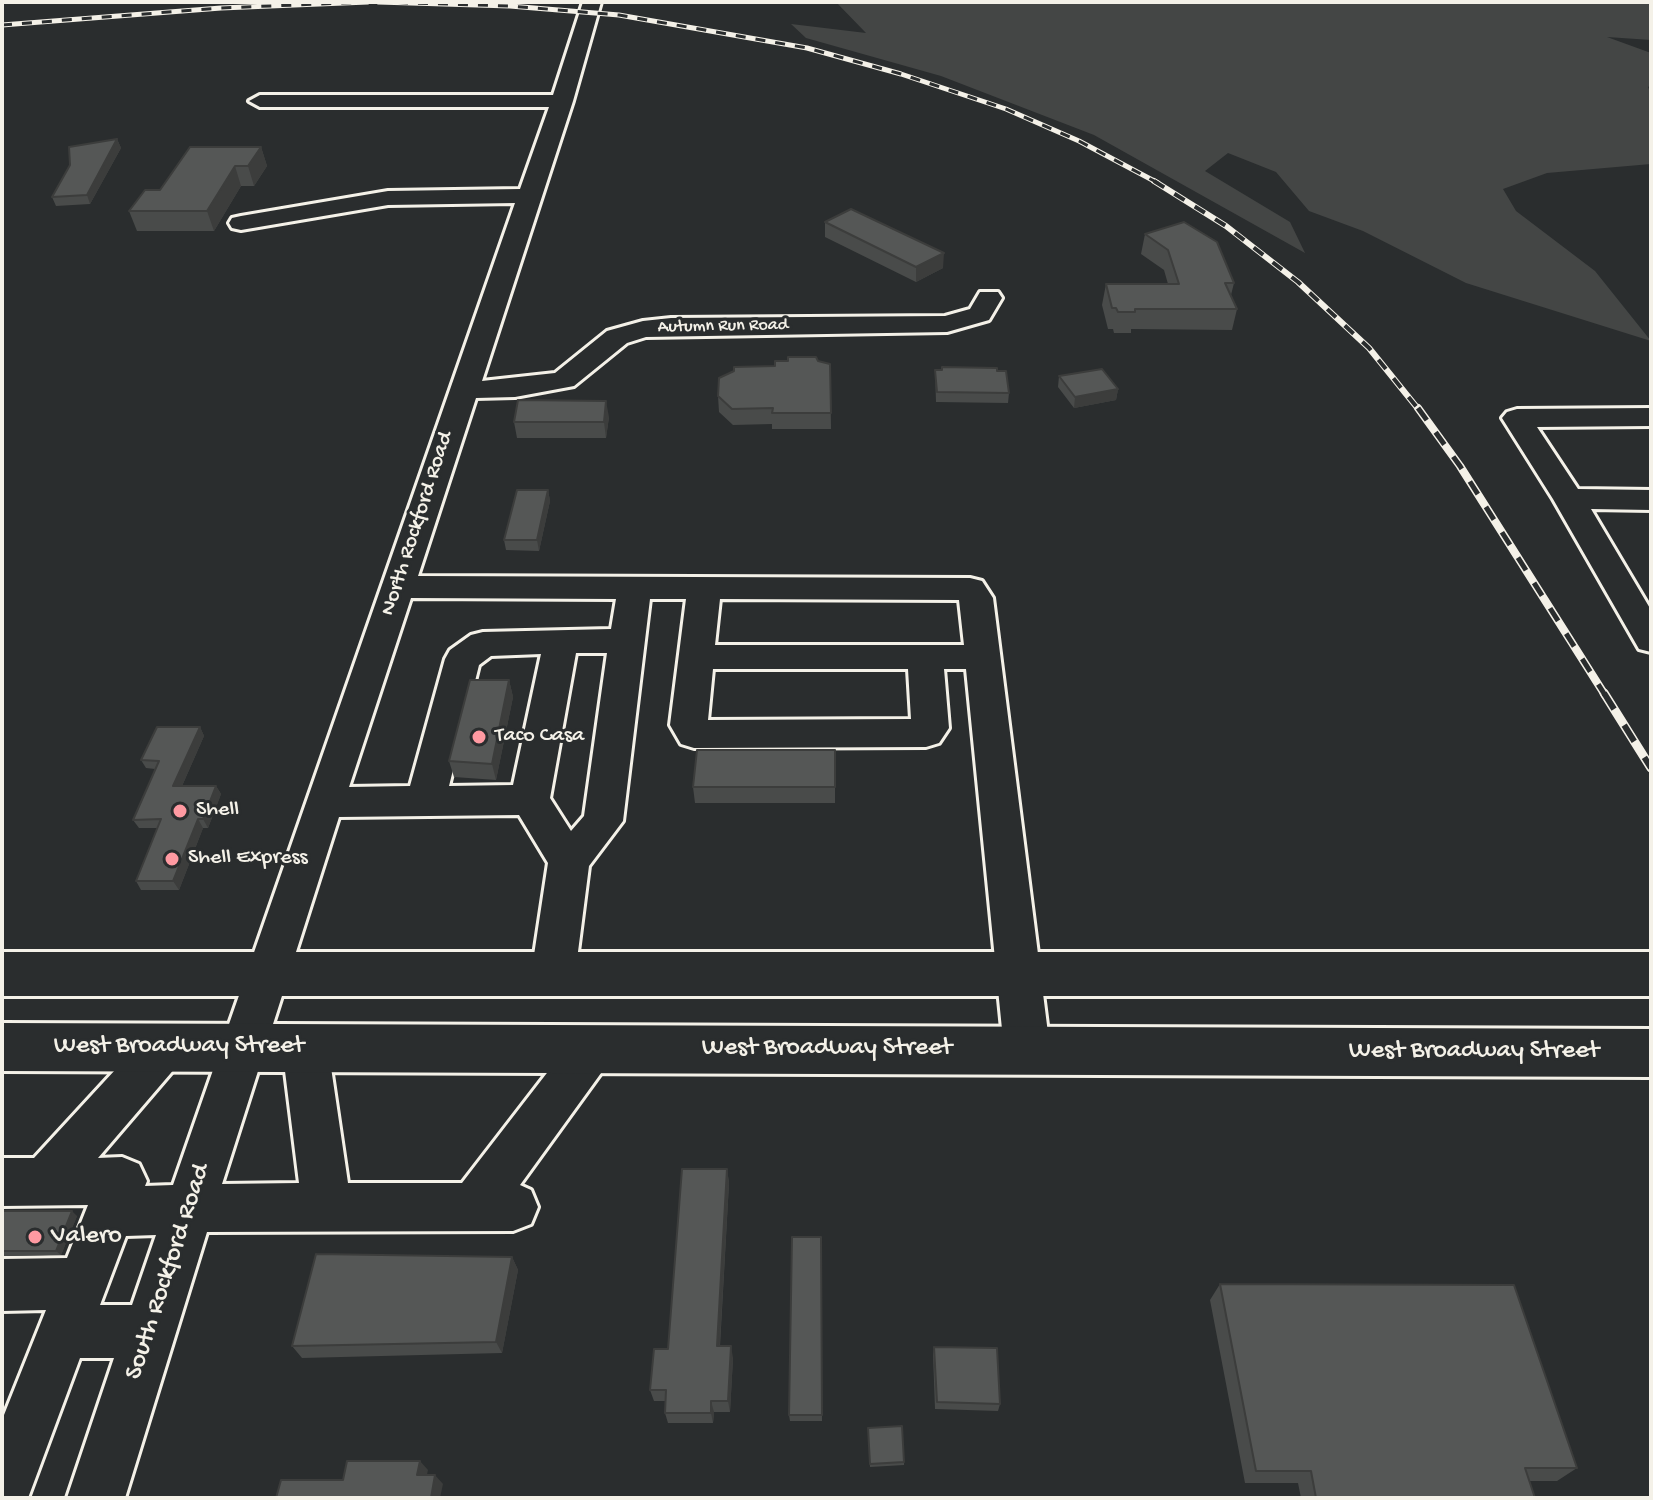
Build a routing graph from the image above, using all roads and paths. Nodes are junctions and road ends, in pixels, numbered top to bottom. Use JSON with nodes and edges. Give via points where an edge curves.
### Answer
{"nodes":[{"id":1,"x":592,"y":2,"type":"edge"},
{"id":2,"x":260,"y":101,"type":"dead end"},
{"id":3,"x":562,"y":101,"type":"junction"},
{"id":4,"x":529,"y":196,"type":"junction"},
{"id":5,"x":241,"y":223,"type":"dead end"},
{"id":6,"x":989,"y":298,"type":"dead end"},
{"id":7,"x":463,"y":390,"type":"junction"},
{"id":8,"x":1651,"y":417,"type":"edge"},
{"id":9,"x":1569,"y":499,"type":"junction"},
{"id":10,"x":1651,"y":500,"type":"edge"},
{"id":11,"x":397,"y":587,"type":"junction"},
{"id":12,"x":635,"y":587,"type":"junction"},
{"id":13,"x":704,"y":587,"type":"junction"},
{"id":14,"x":1651,"y":640,"type":"edge"},
{"id":15,"x":561,"y":641,"type":"junction"},
{"id":16,"x":626,"y":641,"type":"junction"},
{"id":17,"x":925,"y":656,"type":"junction"},
{"id":18,"x":696,"y":657,"type":"junction"},
{"id":19,"x":982,"y":657,"type":"junction"},
{"id":20,"x":929,"y":706,"type":"junction"},
{"id":21,"x":990,"y":723,"type":"junction"},
{"id":22,"x":530,"y":800,"type":"junction"},
{"id":23,"x":426,"y":801,"type":"junction"},
{"id":24,"x":326,"y":802,"type":"junction"},
{"id":25,"x":569,"y":861,"type":"junction"},
{"id":26,"x":2,"y":974,"type":"edge"},
{"id":27,"x":268,"y":974,"type":"junction"},
{"id":28,"x":1651,"y":974,"type":"edge"},
{"id":29,"x":553,"y":975,"type":"junction"},
{"id":30,"x":1018,"y":976,"type":"junction"},
{"id":31,"x":166,"y":1046,"type":"junction"},
{"id":32,"x":242,"y":1046,"type":"junction"},
{"id":33,"x":2,"y":1047,"type":"edge"},
{"id":34,"x":305,"y":1047,"type":"junction"},
{"id":35,"x":593,"y":1048,"type":"junction"},
{"id":36,"x":1027,"y":1049,"type":"junction"},
{"id":37,"x":1651,"y":1053,"type":"edge"},
{"id":38,"x":24,"y":1182,"type":"edge"},
{"id":39,"x":190,"y":1208,"type":"junction"},
{"id":40,"x":327,"y":1208,"type":"junction"},
{"id":41,"x":110,"y":1213,"type":"junction"},
{"id":42,"x":2,"y":1285,"type":"edge"},
{"id":43,"x":73,"y":1308,"type":"junction"},
{"id":44,"x":149,"y":1332,"type":"junction"},
{"id":45,"x":2,"y":1491,"type":"edge"},
{"id":46,"x":96,"y":1498,"type":"edge"}],
"edges":[{"from":1,"to":3,"type":"street","name":"North Rockford Road"},
{"from":2,"to":3,"type":"street"},
{"from":3,"to":4,"type":"street","name":"North Rockford Road"},
{"from":4,"to":5,"type":"street","via":[[388,198]]},
{"from":4,"to":7,"type":"street","name":"North Rockford Road"},
{"from":6,"to":7,"type":"street","name":"Autumn Run Road","via":[[980,314],[947,324],[643,329],[617,337],[564,380]]},
{"from":7,"to":11,"type":"street","name":"North Rockford Road"},
{"from":8,"to":9,"type":"street","via":[[1517,418]]},
{"from":9,"to":10,"type":"street"},
{"from":9,"to":14,"type":"street"},
{"from":11,"to":12,"type":"street"},
{"from":11,"to":24,"type":"street","name":"North Rockford Road"},
{"from":12,"to":13,"type":"street"},
{"from":12,"to":16,"type":"street"},
{"from":13,"to":18,"type":"street"},
{"from":13,"to":19,"type":"street","via":[[970,589],[976,598]]},
{"from":15,"to":16,"type":"street"},
{"from":15,"to":22,"type":"street"},
{"from":15,"to":23,"type":"street","via":[[483,644],[463,659]]},
{"from":16,"to":25,"type":"street","via":[[603,821]]},
{"from":17,"to":18,"type":"street"},
{"from":17,"to":19,"type":"street"},
{"from":17,"to":20,"type":"street"},
{"from":18,"to":20,"type":"street","via":[[689,725],[694,734],[926,733]]},
{"from":19,"to":21,"type":"street"},
{"from":20,"to":21,"type":"street","via":[[961,723]]},
{"from":21,"to":30,"type":"street"},
{"from":22,"to":23,"type":"street"},
{"from":22,"to":25,"type":"street"},
{"from":23,"to":24,"type":"street"},
{"from":24,"to":27,"type":"street","name":"North Rockford Road"},
{"from":25,"to":29,"type":"street"},
{"from":26,"to":27,"type":"main road"},
{"from":27,"to":29,"type":"main road"},
{"from":27,"to":32,"type":"street","name":"North Rockford Road"},
{"from":28,"to":30,"type":"main road"},
{"from":29,"to":30,"type":"main road"},
{"from":30,"to":36,"type":"street"},
{"from":31,"to":32,"type":"main road","name":"West Broadway Street"},
{"from":31,"to":33,"type":"main road","name":"West Broadway Street"},
{"from":31,"to":38,"type":"street"},
{"from":32,"to":34,"type":"main road","name":"West Broadway Street"},
{"from":32,"to":39,"type":"street","name":"South Rockford Road"},
{"from":34,"to":35,"type":"main road","name":"West Broadway Street"},
{"from":34,"to":40,"type":"street"},
{"from":35,"to":36,"type":"main road","name":"West Broadway Street"},
{"from":35,"to":40,"type":"street","via":[[493,1207]]},
{"from":36,"to":37,"type":"main road","name":"West Broadway Street"},
{"from":38,"to":41,"type":"street","via":[[122,1181]]},
{"from":39,"to":40,"type":"street"},
{"from":39,"to":41,"type":"street"},
{"from":39,"to":44,"type":"street","name":"South Rockford Road"},
{"from":41,"to":43,"type":"street"},
{"from":42,"to":43,"type":"street"},
{"from":43,"to":44,"type":"street"},
{"from":43,"to":45,"type":"street"},
{"from":44,"to":46,"type":"street","name":"South Rockford Road"}]}
